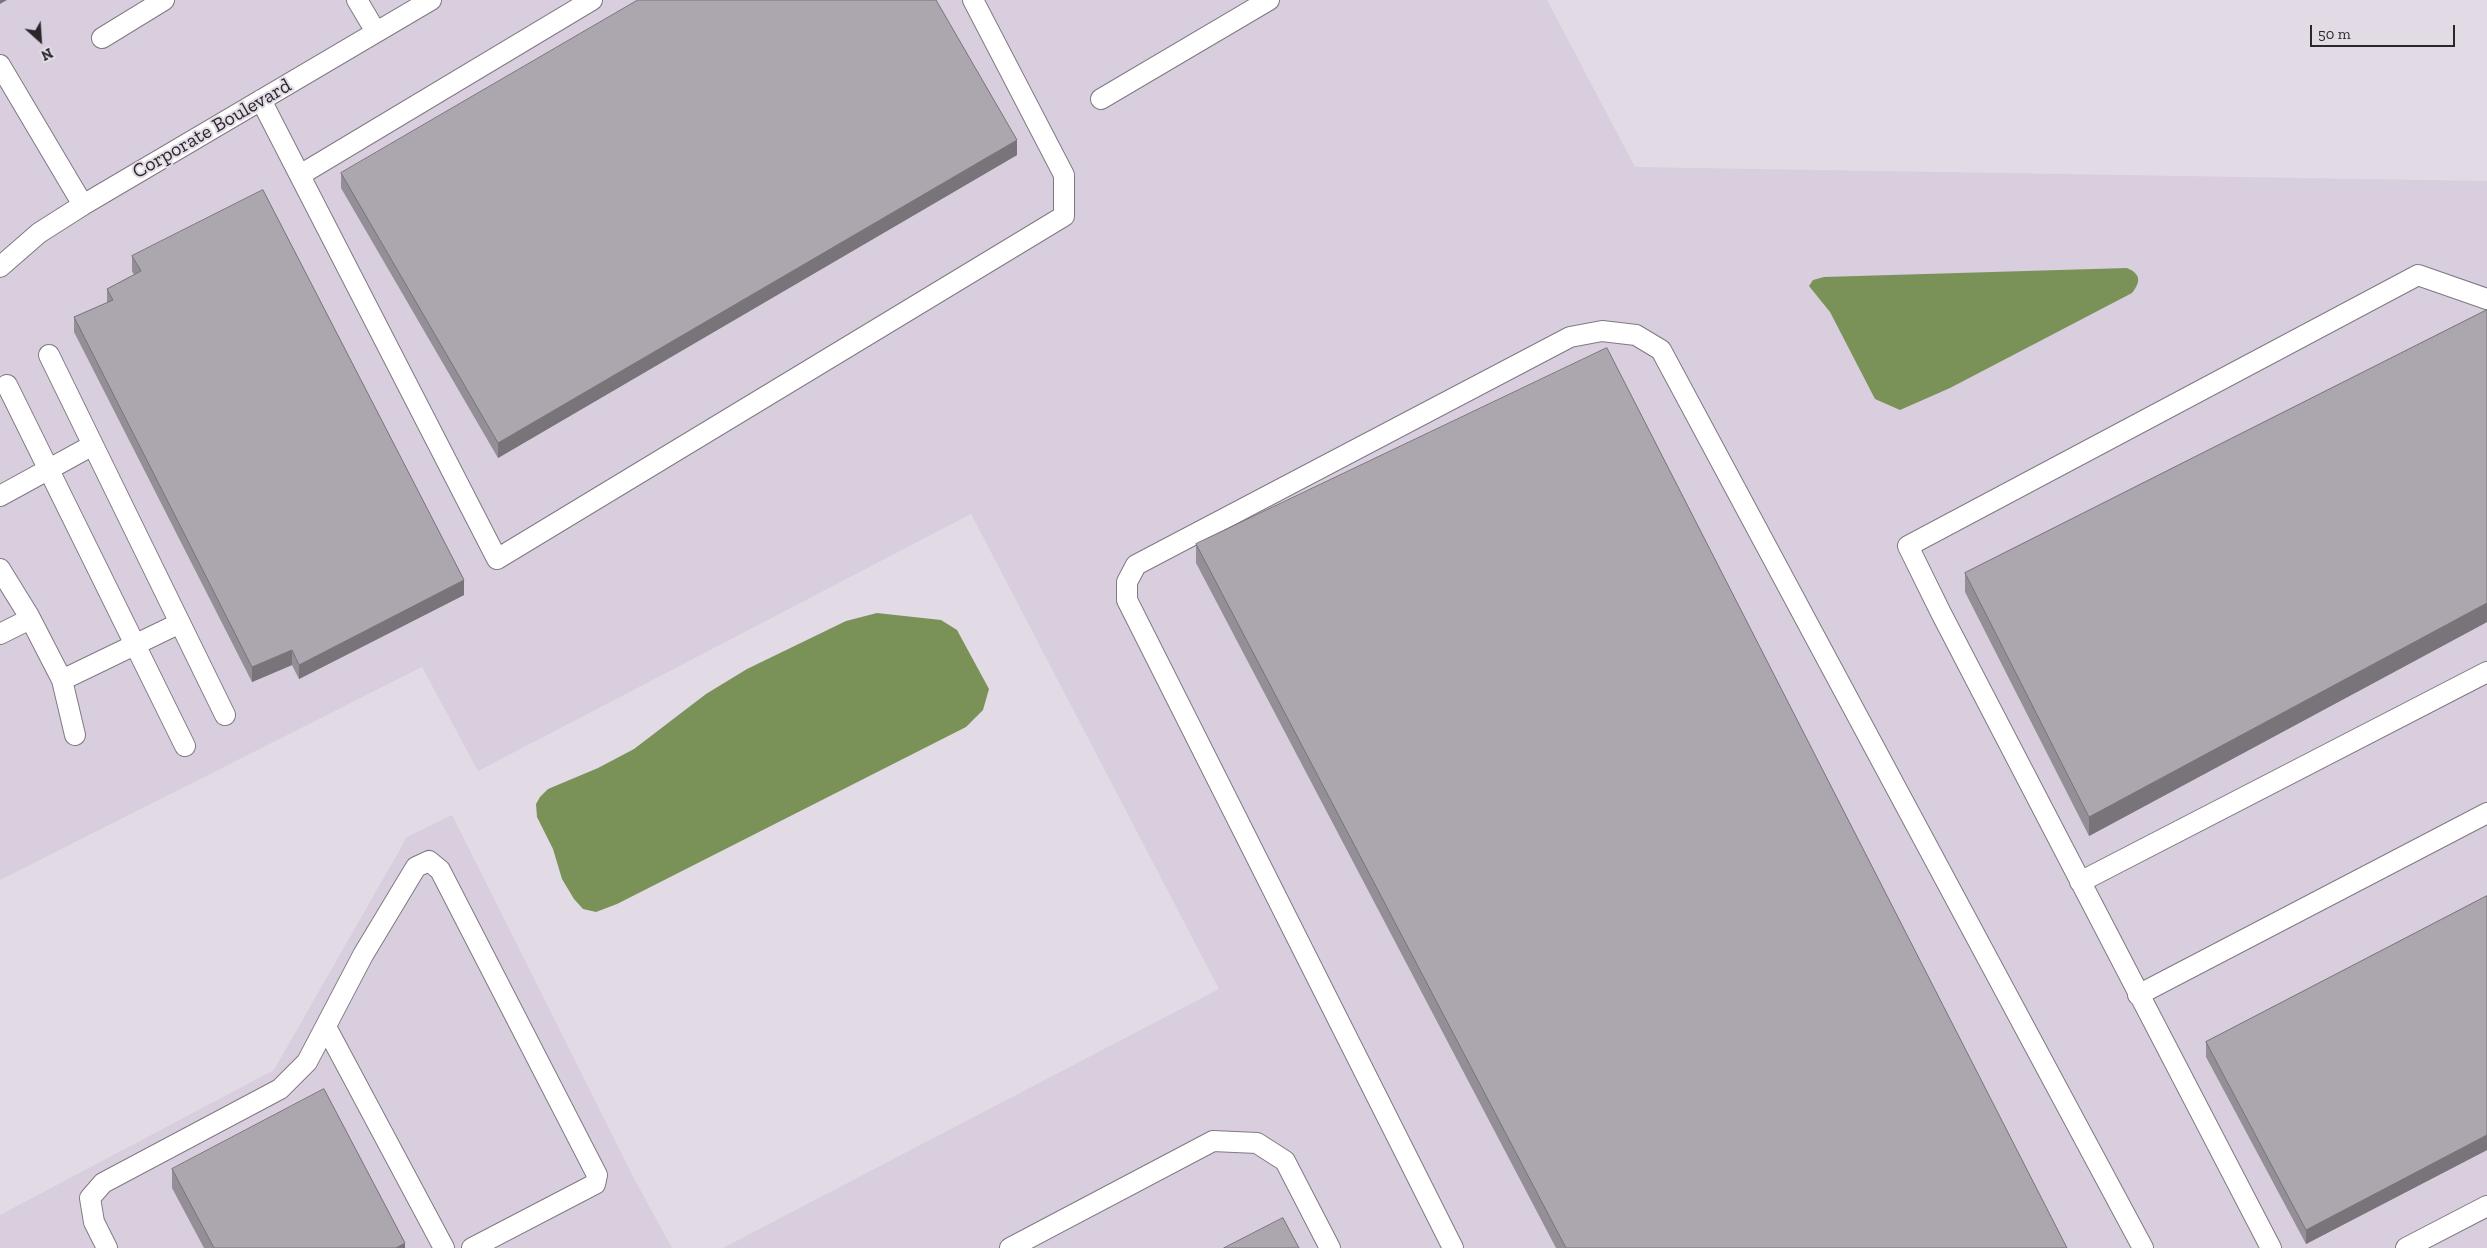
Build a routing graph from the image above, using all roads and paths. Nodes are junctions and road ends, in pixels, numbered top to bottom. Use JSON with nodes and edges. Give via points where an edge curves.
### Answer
{"nodes":[{"id":1,"x":164,"y":0,"type":"edge"},
{"id":2,"x":357,"y":0,"type":"edge"},
{"id":3,"x":431,"y":0,"type":"edge"},
{"id":4,"x":592,"y":0,"type":"edge"},
{"id":5,"x":973,"y":0,"type":"edge"},
{"id":6,"x":1269,"y":0,"type":"edge"},
{"id":7,"x":376,"y":32,"type":"junction"},
{"id":8,"x":102,"y":38,"type":"dead end"},
{"id":9,"x":0,"y":65,"type":"edge"},
{"id":10,"x":1100,"y":99,"type":"dead end"},
{"id":11,"x":261,"y":100,"type":"junction"},
{"id":12,"x":300,"y":175,"type":"junction"},
{"id":13,"x":83,"y":205,"type":"junction"},
{"id":14,"x":0,"y":267,"type":"edge"},
{"id":15,"x":2487,"y":299,"type":"edge"},
{"id":16,"x":49,"y":355,"type":"dead end"},
{"id":17,"x":6,"y":385,"type":"dead end"},
{"id":18,"x":93,"y":444,"type":"junction"},
{"id":19,"x":48,"y":469,"type":"junction"},
{"id":20,"x":0,"y":496,"type":"edge"},
{"id":21,"x":0,"y":569,"type":"edge"},
{"id":22,"x":30,"y":619,"type":"junction"},
{"id":23,"x":180,"y":623,"type":"junction"},
{"id":24,"x":0,"y":634,"type":"edge"},
{"id":25,"x":135,"y":644,"type":"junction"},
{"id":26,"x":2487,"y":672,"type":"edge"},
{"id":27,"x":62,"y":680,"type":"junction"},
{"id":28,"x":224,"y":715,"type":"dead end"},
{"id":29,"x":75,"y":735,"type":"dead end"},
{"id":30,"x":185,"y":746,"type":"dead end"},
{"id":31,"x":2487,"y":813,"type":"edge"},
{"id":32,"x":2080,"y":882,"type":"junction"},
{"id":33,"x":2138,"y":995,"type":"junction"},
{"id":34,"x":326,"y":1027,"type":"junction"},
{"id":35,"x":2487,"y":1206,"type":"edge"},
{"id":36,"x":107,"y":1248,"type":"edge"},
{"id":37,"x":444,"y":1248,"type":"edge"},
{"id":38,"x":472,"y":1248,"type":"edge"},
{"id":39,"x":1010,"y":1248,"type":"edge"},
{"id":40,"x":1330,"y":1248,"type":"edge"},
{"id":41,"x":1454,"y":1248,"type":"edge"},
{"id":42,"x":2143,"y":1248,"type":"edge"},
{"id":43,"x":2271,"y":1248,"type":"edge"},
{"id":44,"x":2406,"y":1248,"type":"edge"}],
"edges":[{"from":1,"to":8,"type":"street"},
{"from":2,"to":7,"type":"street"},
{"from":3,"to":7,"type":"street","name":"Corporate Boulevard"},
{"from":4,"to":12,"type":"street"},
{"from":5,"to":12,"type":"street","via":[[1064,175],[1064,216],[498,559]]},
{"from":6,"to":10,"type":"street"},
{"from":7,"to":11,"type":"street","name":"Corporate Boulevard"},
{"from":9,"to":13,"type":"street"},
{"from":11,"to":12,"type":"street"},
{"from":11,"to":13,"type":"street","name":"Corporate Boulevard"},
{"from":13,"to":14,"type":"street","name":"Corporate Boulevard","via":[[39,233]]},
{"from":15,"to":32,"type":"street","via":[[2418,275],[1908,546]]},
{"from":16,"to":18,"type":"street"},
{"from":17,"to":19,"type":"street"},
{"from":18,"to":19,"type":"street"},
{"from":18,"to":23,"type":"street"},
{"from":19,"to":20,"type":"street"},
{"from":19,"to":25,"type":"street"},
{"from":21,"to":22,"type":"street"},
{"from":22,"to":24,"type":"street"},
{"from":22,"to":27,"type":"street"},
{"from":23,"to":25,"type":"street"},
{"from":23,"to":28,"type":"street"},
{"from":25,"to":27,"type":"street"},
{"from":25,"to":30,"type":"street"},
{"from":26,"to":32,"type":"street"},
{"from":27,"to":29,"type":"street"},
{"from":31,"to":33,"type":"street"},
{"from":32,"to":33,"type":"street"},
{"from":33,"to":43,"type":"street"},
{"from":34,"to":36,"type":"street","via":[[307,1062],[280,1089],[103,1183],[90,1198],[94,1222]]},
{"from":34,"to":37,"type":"street"},
{"from":34,"to":38,"type":"street","via":[[363,956],[416,867],[429,861],[440,870],[597,1175],[595,1184]]},
{"from":35,"to":44,"type":"street"},
{"from":39,"to":40,"type":"street","via":[[1212,1141],[1257,1143],[1285,1161]]},
{"from":41,"to":42,"type":"street","via":[[1127,600],[1127,582],[1136,566],[1145,561],[1570,336],[1602,331],[1636,335],[1660,350]]}]}
